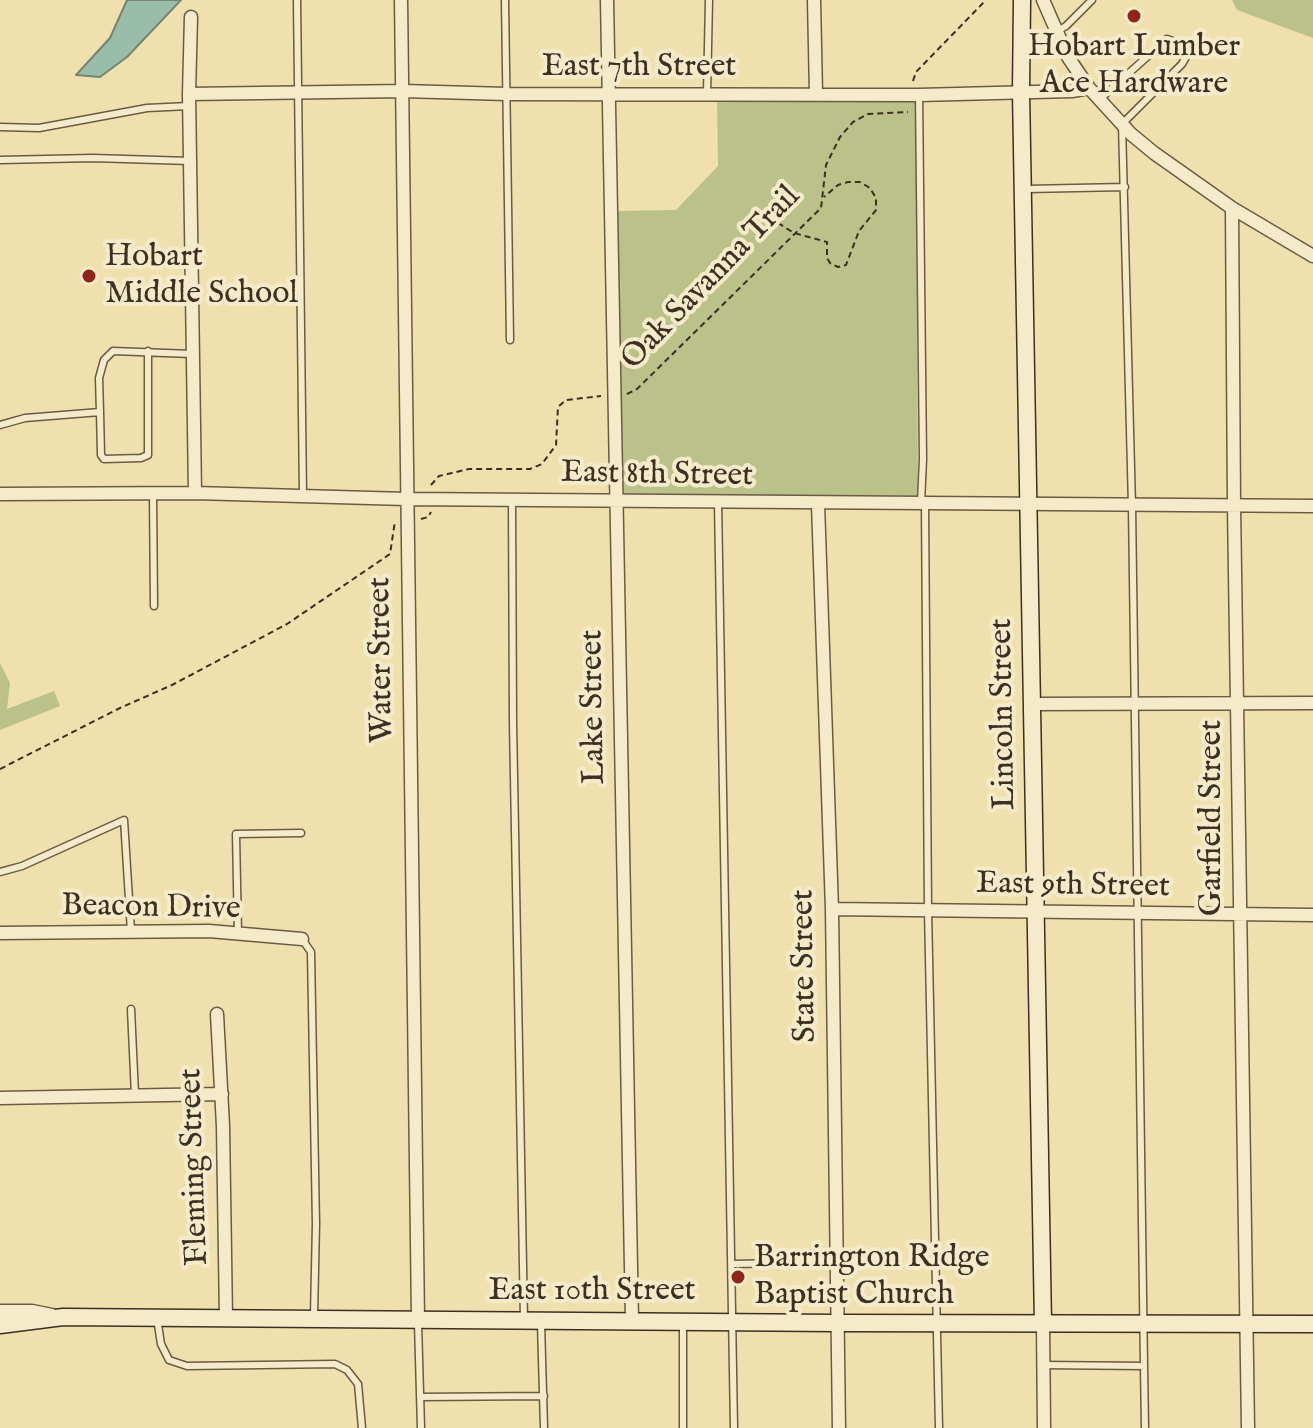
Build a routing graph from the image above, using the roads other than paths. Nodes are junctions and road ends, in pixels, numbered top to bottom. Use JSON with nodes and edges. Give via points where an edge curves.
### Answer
{"nodes":[{"id":1,"x":297,"y":0,"type":"edge"},
{"id":2,"x":401,"y":0,"type":"edge"},
{"id":3,"x":505,"y":0,"type":"edge"},
{"id":4,"x":607,"y":0,"type":"edge"},
{"id":5,"x":709,"y":0,"type":"edge"},
{"id":6,"x":814,"y":0,"type":"edge"},
{"id":7,"x":1022,"y":0,"type":"edge"},
{"id":8,"x":1043,"y":0,"type":"edge"},
{"id":9,"x":1092,"y":0,"type":"edge"},
{"id":10,"x":191,"y":17,"type":"dead end"},
{"id":11,"x":1056,"y":32,"type":"junction"},
{"id":12,"x":1089,"y":88,"type":"junction"},
{"id":13,"x":403,"y":91,"type":"junction"},
{"id":14,"x":1021,"y":92,"type":"junction"},
{"id":15,"x":297,"y":93,"type":"junction"},
{"id":16,"x":816,"y":93,"type":"junction"},
{"id":17,"x":506,"y":94,"type":"junction"},
{"id":18,"x":610,"y":94,"type":"junction"},
{"id":19,"x":707,"y":94,"type":"junction"},
{"id":20,"x":916,"y":95,"type":"junction"},
{"id":21,"x":1100,"y":99,"type":"junction"},
{"id":22,"x":189,"y":100,"type":"junction"},
{"id":23,"x":1122,"y":124,"type":"junction"},
{"id":24,"x":0,"y":127,"type":"edge"},
{"id":25,"x":0,"y":160,"type":"edge"},
{"id":26,"x":190,"y":161,"type":"junction"},
{"id":27,"x":1125,"y":187,"type":"junction"},
{"id":28,"x":1023,"y":189,"type":"junction"},
{"id":29,"x":1232,"y":208,"type":"junction"},
{"id":30,"x":1313,"y":256,"type":"edge"},
{"id":31,"x":510,"y":340,"type":"dead end"},
{"id":32,"x":148,"y":351,"type":"junction"},
{"id":33,"x":192,"y":354,"type":"junction"},
{"id":34,"x":100,"y":412,"type":"junction"},
{"id":35,"x":0,"y":425,"type":"edge"},
{"id":36,"x":195,"y":493,"type":"junction"},
{"id":37,"x":0,"y":494,"type":"edge"},
{"id":38,"x":153,"y":494,"type":"junction"},
{"id":39,"x":303,"y":496,"type":"junction"},
{"id":40,"x":406,"y":499,"type":"junction"},
{"id":41,"x":512,"y":500,"type":"junction"},
{"id":42,"x":618,"y":501,"type":"junction"},
{"id":43,"x":718,"y":502,"type":"junction"},
{"id":44,"x":818,"y":504,"type":"junction"},
{"id":45,"x":923,"y":504,"type":"junction"},
{"id":46,"x":1029,"y":505,"type":"junction"},
{"id":47,"x":1132,"y":506,"type":"junction"},
{"id":48,"x":1234,"y":506,"type":"junction"},
{"id":49,"x":1313,"y":506,"type":"edge"},
{"id":50,"x":154,"y":606,"type":"dead end"},
{"id":51,"x":1238,"y":702,"type":"junction"},
{"id":52,"x":1135,"y":703,"type":"junction"},
{"id":53,"x":1313,"y":703,"type":"edge"},
{"id":54,"x":1033,"y":704,"type":"junction"},
{"id":55,"x":301,"y":833,"type":"dead end"},
{"id":56,"x":0,"y":872,"type":"edge"},
{"id":57,"x":832,"y":909,"type":"junction"},
{"id":58,"x":928,"y":910,"type":"junction"},
{"id":59,"x":1036,"y":912,"type":"junction"},
{"id":60,"x":1137,"y":914,"type":"junction"},
{"id":61,"x":1240,"y":915,"type":"junction"},
{"id":62,"x":1313,"y":915,"type":"edge"},
{"id":63,"x":131,"y":931,"type":"junction"},
{"id":64,"x":0,"y":933,"type":"edge"},
{"id":65,"x":238,"y":934,"type":"junction"},
{"id":66,"x":302,"y":939,"type":"joint"},
{"id":67,"x":131,"y":1009,"type":"dead end"},
{"id":68,"x":217,"y":1014,"type":"dead end"},
{"id":69,"x":222,"y":1094,"type":"junction"},
{"id":70,"x":135,"y":1095,"type":"junction"},
{"id":71,"x":0,"y":1098,"type":"edge"},
{"id":72,"x":836,"y":1262,"type":"junction"},
{"id":73,"x":733,"y":1264,"type":"junction"},
{"id":74,"x":0,"y":1311,"type":"edge"},
{"id":75,"x":63,"y":1317,"type":"junction"},
{"id":76,"x":157,"y":1318,"type":"junction"},
{"id":77,"x":226,"y":1319,"type":"junction"},
{"id":78,"x":314,"y":1319,"type":"junction"},
{"id":79,"x":418,"y":1319,"type":"junction"},
{"id":80,"x":532,"y":1320,"type":"junction"},
{"id":81,"x":632,"y":1320,"type":"junction"},
{"id":82,"x":683,"y":1321,"type":"junction"},
{"id":83,"x":733,"y":1322,"type":"junction"},
{"id":84,"x":937,"y":1322,"type":"junction"},
{"id":85,"x":837,"y":1323,"type":"junction"},
{"id":86,"x":1043,"y":1324,"type":"junction"},
{"id":87,"x":1145,"y":1324,"type":"junction"},
{"id":88,"x":1313,"y":1324,"type":"edge"},
{"id":89,"x":0,"y":1325,"type":"edge"},
{"id":90,"x":1246,"y":1325,"type":"junction"},
{"id":91,"x":1043,"y":1365,"type":"junction"},
{"id":92,"x":1144,"y":1366,"type":"junction"},
{"id":93,"x":544,"y":1396,"type":"junction"},
{"id":94,"x":420,"y":1397,"type":"junction"},
{"id":95,"x":362,"y":1428,"type":"edge"},
{"id":96,"x":421,"y":1428,"type":"edge"},
{"id":97,"x":544,"y":1428,"type":"edge"},
{"id":98,"x":683,"y":1428,"type":"edge"},
{"id":99,"x":734,"y":1428,"type":"edge"},
{"id":100,"x":839,"y":1428,"type":"edge"},
{"id":101,"x":939,"y":1428,"type":"edge"},
{"id":102,"x":1044,"y":1428,"type":"edge"},
{"id":103,"x":1145,"y":1428,"type":"edge"},
{"id":104,"x":1248,"y":1428,"type":"edge"}],
"edges":[{"from":1,"to":15,"type":"lane"},
{"from":2,"to":13,"type":"street","name":"Water Street"},
{"from":3,"to":17,"type":"lane"},
{"from":4,"to":18,"type":"street","name":"Lake Street"},
{"from":5,"to":19,"type":"lane"},
{"from":6,"to":16,"type":"street"},
{"from":7,"to":14,"type":"main road","name":"Lincoln Street"},
{"from":8,"to":11,"type":"street"},
{"from":9,"to":11,"type":"lane"},
{"from":10,"to":22,"type":"street"},
{"from":11,"to":12,"type":"street"},
{"from":12,"to":14,"type":"street","name":"East 7th Street"},
{"from":12,"to":21,"type":"street"},
{"from":13,"to":15,"type":"street","name":"East 7th Street"},
{"from":13,"to":17,"type":"street","name":"East 7th Street"},
{"from":13,"to":40,"type":"street","name":"Water Street"},
{"from":14,"to":20,"type":"street","name":"East 7th Street"},
{"from":14,"to":28,"type":"main road","name":"Lincoln Street"},
{"from":15,"to":22,"type":"street","name":"East 7th Street"},
{"from":15,"to":39,"type":"lane"},
{"from":16,"to":19,"type":"street","name":"East 7th Street"},
{"from":16,"to":20,"type":"street","name":"East 7th Street"},
{"from":17,"to":18,"type":"street","name":"East 7th Street"},
{"from":17,"to":31,"type":"lane"},
{"from":18,"to":19,"type":"street","name":"East 7th Street"},
{"from":18,"to":42,"type":"street","name":"Lake Street"},
{"from":20,"to":45,"type":"lane"},
{"from":21,"to":23,"type":"street"},
{"from":21,"to":23,"type":"lane","via":[[1167,39],[1183,47],[1182,64]]},
{"from":22,"to":24,"type":"lane","via":[[39,128]]},
{"from":22,"to":26,"type":"street"},
{"from":23,"to":27,"type":"lane"},
{"from":23,"to":29,"type":"street"},
{"from":25,"to":26,"type":"lane"},
{"from":26,"to":33,"type":"street"},
{"from":27,"to":28,"type":"lane"},
{"from":27,"to":47,"type":"lane"},
{"from":28,"to":46,"type":"main road","name":"Lincoln Street"},
{"from":29,"to":30,"type":"street"},
{"from":29,"to":48,"type":"street","name":"Garfield Street"},
{"from":32,"to":33,"type":"lane"},
{"from":32,"to":34,"type":"lane","via":[[113,351],[104,360]]},
{"from":32,"to":34,"type":"lane","via":[[148,455],[104,459]]},
{"from":33,"to":36,"type":"street"},
{"from":34,"to":35,"type":"lane"},
{"from":36,"to":38,"type":"street","name":"East 8th Street"},
{"from":36,"to":39,"type":"street","name":"East 8th Street"},
{"from":37,"to":38,"type":"street","name":"East 8th Street"},
{"from":38,"to":50,"type":"lane"},
{"from":39,"to":40,"type":"street","name":"East 8th Street"},
{"from":40,"to":41,"type":"street","name":"East 8th Street"},
{"from":40,"to":79,"type":"street","name":"Water Street"},
{"from":41,"to":42,"type":"street","name":"East 8th Street"},
{"from":41,"to":80,"type":"lane","via":[[513,722]]},
{"from":42,"to":43,"type":"street","name":"East 8th Street"},
{"from":42,"to":81,"type":"street","name":"Lake Street"},
{"from":43,"to":44,"type":"street","name":"East 8th Street"},
{"from":43,"to":73,"type":"lane"},
{"from":44,"to":45,"type":"street","name":"East 8th Street"},
{"from":44,"to":57,"type":"street","name":"State Street"},
{"from":45,"to":46,"type":"street","name":"East 8th Street"},
{"from":45,"to":58,"type":"lane"},
{"from":46,"to":47,"type":"street","name":"East 8th Street"},
{"from":46,"to":54,"type":"main road","name":"Lincoln Street"},
{"from":47,"to":48,"type":"street","name":"East 8th Street"},
{"from":47,"to":52,"type":"lane"},
{"from":48,"to":49,"type":"street","name":"East 8th Street"},
{"from":48,"to":51,"type":"street","name":"Garfield Street"},
{"from":51,"to":52,"type":"street"},
{"from":51,"to":53,"type":"street"},
{"from":51,"to":61,"type":"street","name":"Garfield Street"},
{"from":52,"to":54,"type":"street"},
{"from":52,"to":60,"type":"lane"},
{"from":54,"to":59,"type":"main road","name":"Lincoln Street"},
{"from":55,"to":65,"type":"lane","via":[[236,834]]},
{"from":56,"to":63,"type":"lane","via":[[124,820]]},
{"from":57,"to":58,"type":"street","name":"East 9th Street"},
{"from":57,"to":72,"type":"street","name":"State Street"},
{"from":58,"to":59,"type":"street","name":"East 9th Street"},
{"from":58,"to":84,"type":"lane"},
{"from":59,"to":60,"type":"street","name":"East 9th Street"},
{"from":59,"to":86,"type":"main road","name":"Lincoln Street"},
{"from":60,"to":61,"type":"street","name":"East 9th Street"},
{"from":60,"to":87,"type":"lane"},
{"from":61,"to":62,"type":"street","name":"East 9th Street"},
{"from":61,"to":90,"type":"street","name":"Garfield Street"},
{"from":63,"to":64,"type":"street","name":"Beacon Drive"},
{"from":63,"to":65,"type":"street","name":"Beacon Drive"},
{"from":65,"to":66,"type":"street","name":"Beacon Drive"},
{"from":66,"to":78,"type":"lane","via":[[311,952]]},
{"from":67,"to":70,"type":"lane"},
{"from":68,"to":69,"type":"street","name":"Fleming Street"},
{"from":69,"to":70,"type":"street"},
{"from":69,"to":77,"type":"street","name":"Fleming Street"},
{"from":70,"to":71,"type":"street"},
{"from":72,"to":73,"type":"lane"},
{"from":72,"to":85,"type":"street","name":"State Street"},
{"from":73,"to":83,"type":"lane"},
{"from":74,"to":75,"type":"street","name":"East 10th Street"},
{"from":75,"to":76,"type":"main road","name":"East 10th Street"},
{"from":75,"to":89,"type":"main road","name":"East 10th Street"},
{"from":76,"to":77,"type":"main road","name":"East 10th Street"},
{"from":76,"to":95,"type":"lane","via":[[169,1360],[187,1366],[323,1363],[347,1370],[358,1384]]},
{"from":77,"to":78,"type":"main road","name":"East 10th Street"},
{"from":78,"to":79,"type":"main road","name":"East 10th Street"},
{"from":79,"to":80,"type":"main road","name":"East 10th Street"},
{"from":79,"to":94,"type":"lane"},
{"from":80,"to":81,"type":"main road","name":"East 10th Street"},
{"from":80,"to":93,"type":"lane"},
{"from":81,"to":82,"type":"main road","name":"East 10th Street"},
{"from":82,"to":83,"type":"main road","name":"East 10th Street"},
{"from":82,"to":98,"type":"lane"},
{"from":83,"to":85,"type":"main road","name":"East 10th Street"},
{"from":83,"to":99,"type":"lane"},
{"from":84,"to":85,"type":"main road","name":"East 10th Street"},
{"from":84,"to":86,"type":"main road","name":"East 10th Street"},
{"from":84,"to":101,"type":"lane"},
{"from":85,"to":100,"type":"street","name":"State Street"},
{"from":86,"to":87,"type":"main road","name":"East 10th Street"},
{"from":86,"to":91,"type":"street","name":"Lincoln Street"},
{"from":87,"to":90,"type":"main road","name":"East 10th Street"},
{"from":87,"to":92,"type":"lane"},
{"from":88,"to":90,"type":"main road","name":"East 10th Street"},
{"from":90,"to":104,"type":"street","name":"Garfield Street"},
{"from":91,"to":92,"type":"lane"},
{"from":91,"to":102,"type":"street","name":"Lincoln Street"},
{"from":92,"to":103,"type":"lane"},
{"from":93,"to":94,"type":"lane"},
{"from":93,"to":97,"type":"lane"},
{"from":94,"to":96,"type":"lane"}]}
